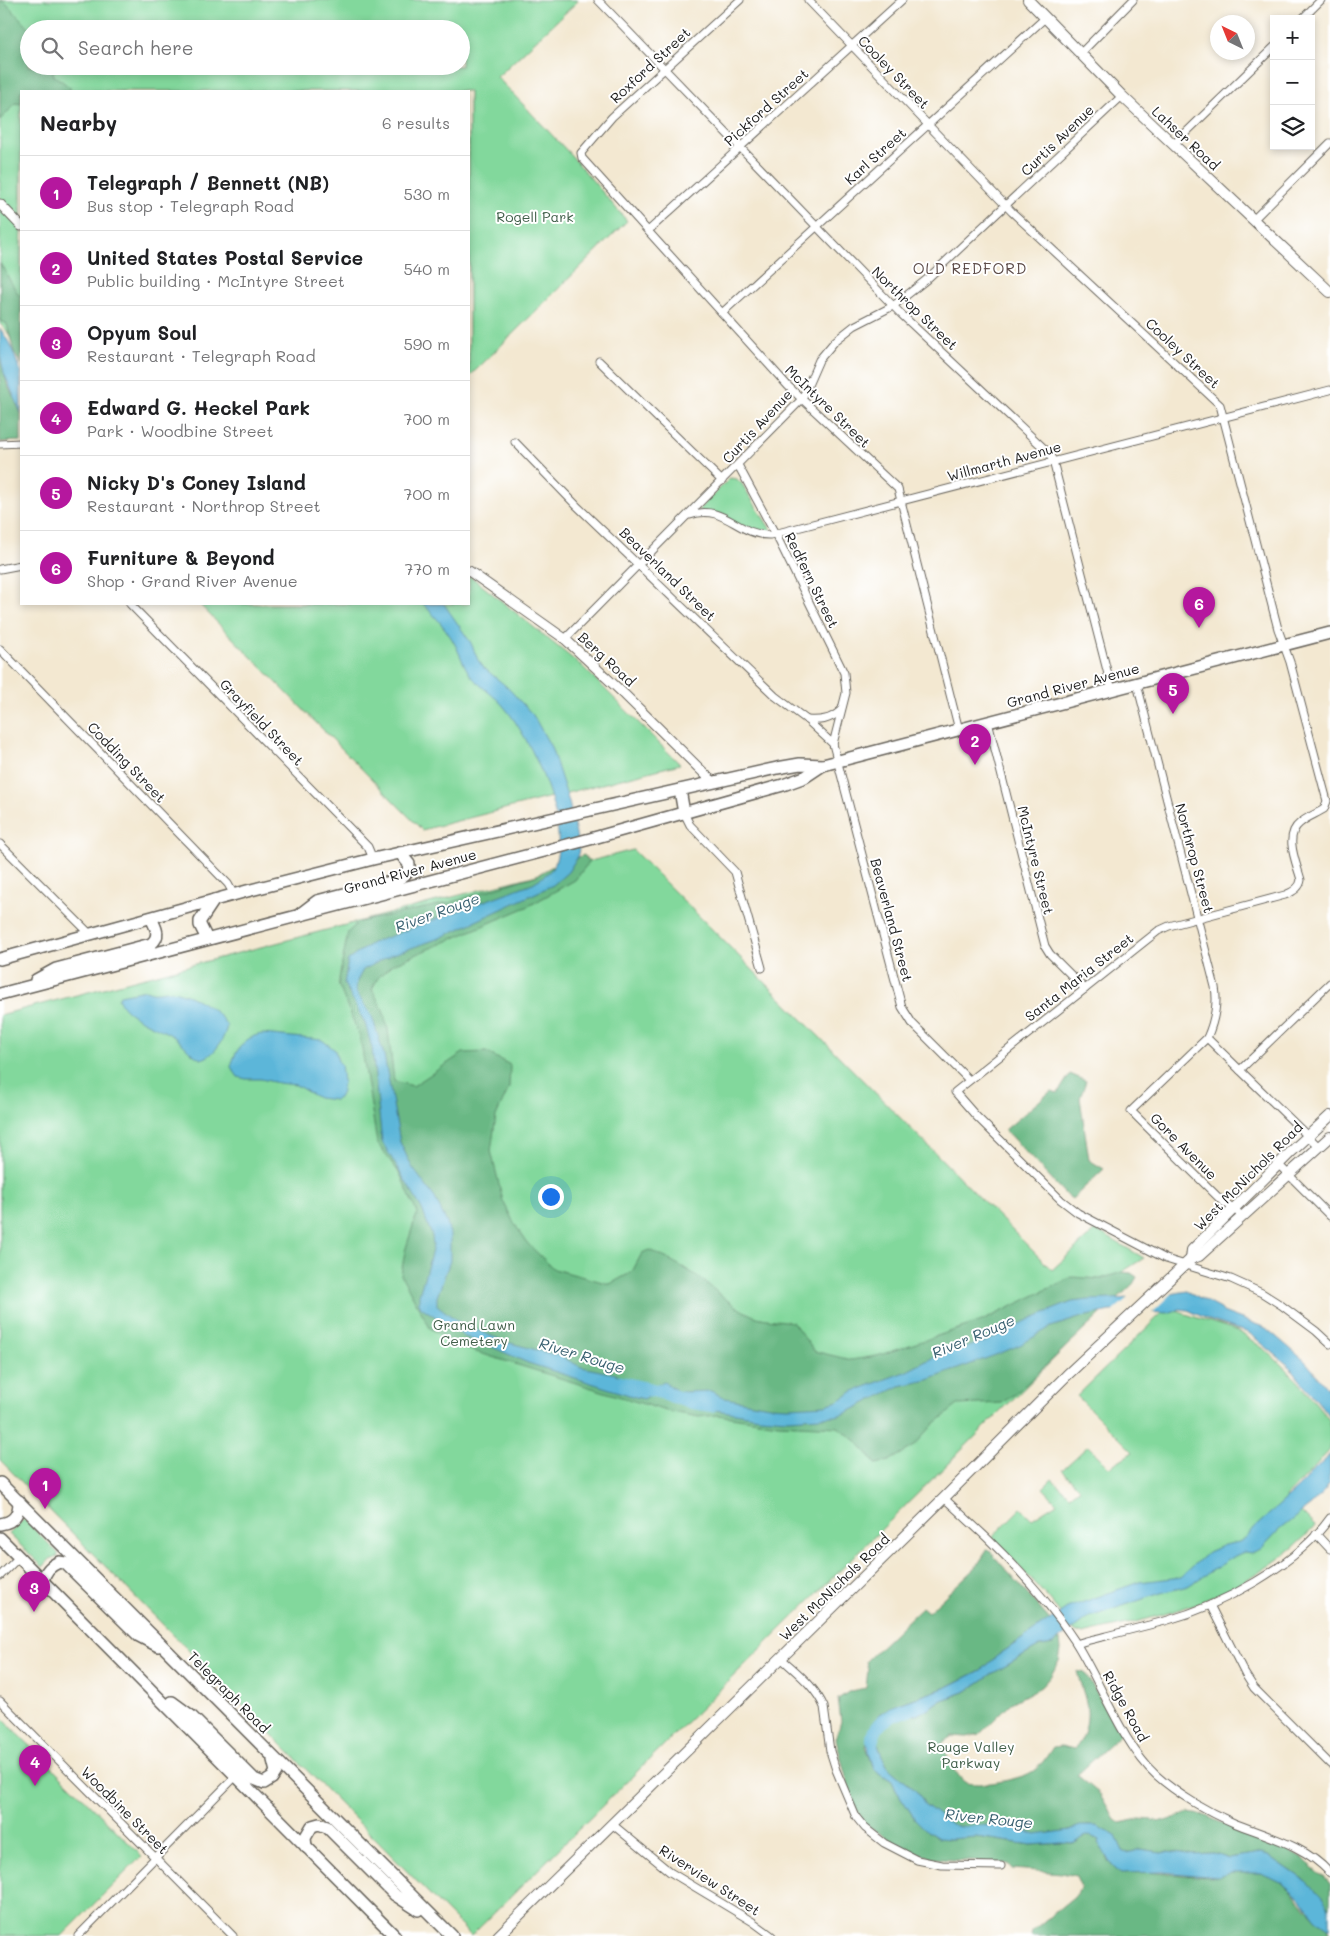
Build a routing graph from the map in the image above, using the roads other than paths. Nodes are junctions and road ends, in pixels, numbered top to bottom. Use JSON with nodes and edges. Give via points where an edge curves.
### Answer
{"nodes":[{"id":1,"x":598,"y":0,"type":"edge"},
{"id":2,"x":740,"y":0,"type":"edge"},
{"id":3,"x":808,"y":0,"type":"edge"},
{"id":4,"x":902,"y":0,"type":"edge"},
{"id":5,"x":1028,"y":0,"type":"edge"},
{"id":6,"x":1134,"y":0,"type":"edge"},
{"id":7,"x":1321,"y":0,"type":"edge"},
{"id":8,"x":1306,"y":15,"type":"edge"},
{"id":9,"x":1045,"y":18,"type":"junction"},
{"id":10,"x":851,"y":46,"type":"junction"},
{"id":11,"x":1270,"y":51,"type":"edge"},
{"id":12,"x":1080,"y":54,"type":"junction"},
{"id":13,"x":664,"y":69,"type":"junction"},
{"id":14,"x":1122,"y":96,"type":"junction"},
{"id":15,"x":928,"y":125,"type":"junction"},
{"id":16,"x":1330,"y":143,"type":"edge"},
{"id":17,"x":1173,"y":145,"type":"junction"},
{"id":18,"x":740,"y":148,"type":"junction"},
{"id":19,"x":580,"y":153,"type":"joint"},
{"id":20,"x":0,"y":204,"type":"edge"},
{"id":21,"x":1006,"y":206,"type":"junction"},
{"id":22,"x":1253,"y":220,"type":"junction"},
{"id":23,"x":20,"y":225,"type":"edge"},
{"id":24,"x":816,"y":227,"type":"junction"},
{"id":25,"x":648,"y":231,"type":"junction"},
{"id":26,"x":1330,"y":292,"type":"edge"},
{"id":27,"x":893,"y":306,"type":"junction"},
{"id":28,"x":722,"y":313,"type":"junction"},
{"id":29,"x":599,"y":362,"type":"dead end"},
{"id":30,"x":1330,"y":390,"type":"edge"},
{"id":31,"x":802,"y":399,"type":"junction"},
{"id":32,"x":1224,"y":418,"type":"junction"},
{"id":33,"x":515,"y":442,"type":"dead end"},
{"id":34,"x":20,"y":443,"type":"edge"},
{"id":35,"x":0,"y":444,"type":"edge"},
{"id":36,"x":1053,"y":461,"type":"junction"},
{"id":37,"x":738,"y":465,"type":"junction"},
{"id":38,"x":722,"y":481,"type":"junction"},
{"id":39,"x":900,"y":501,"type":"junction"},
{"id":40,"x":688,"y":516,"type":"junction"},
{"id":41,"x":775,"y":534,"type":"junction"},
{"id":42,"x":640,"y":564,"type":"junction"},
{"id":43,"x":20,"y":565,"type":"edge"},
{"id":44,"x":0,"y":569,"type":"edge"},
{"id":45,"x":470,"y":572,"type":"edge"},
{"id":46,"x":131,"y":605,"type":"edge"},
{"id":47,"x":1330,"y":633,"type":"edge"},
{"id":48,"x":565,"y":639,"type":"junction"},
{"id":49,"x":1284,"y":645,"type":"junction"},
{"id":50,"x":0,"y":649,"type":"edge"},
{"id":51,"x":1137,"y":684,"type":"junction"},
{"id":52,"x":1112,"y":690,"type":"junction"},
{"id":53,"x":840,"y":711,"type":"junction"},
{"id":54,"x":807,"y":720,"type":"junction"},
{"id":55,"x":988,"y":722,"type":"junction"},
{"id":56,"x":959,"y":730,"type":"junction"},
{"id":57,"x":833,"y":744,"type":"junction"},
{"id":58,"x":838,"y":761,"type":"junction"},
{"id":59,"x":823,"y":765,"type":"junction"},
{"id":60,"x":713,"y":782,"type":"junction"},
{"id":61,"x":680,"y":790,"type":"junction"},
{"id":62,"x":725,"y":802,"type":"junction"},
{"id":63,"x":684,"y":814,"type":"junction"},
{"id":64,"x":0,"y":844,"type":"edge"},
{"id":65,"x":400,"y":853,"type":"junction"},
{"id":66,"x":373,"y":859,"type":"junction"},
{"id":67,"x":1300,"y":886,"type":"joint"},
{"id":68,"x":234,"y":895,"type":"junction"},
{"id":69,"x":214,"y":900,"type":"junction"},
{"id":70,"x":296,"y":916,"type":"junction"},
{"id":71,"x":151,"y":918,"type":"junction"},
{"id":72,"x":1198,"y":918,"type":"junction"},
{"id":73,"x":90,"y":934,"type":"junction"},
{"id":74,"x":207,"y":939,"type":"junction"},
{"id":75,"x":0,"y":959,"type":"edge"},
{"id":76,"x":762,"y":968,"type":"dead end"},
{"id":77,"x":1330,"y":983,"type":"edge"},
{"id":78,"x":22,"y":988,"type":"junction"},
{"id":79,"x":1085,"y":989,"type":"junction"},
{"id":80,"x":0,"y":994,"type":"edge"},
{"id":81,"x":1206,"y":1038,"type":"junction"},
{"id":82,"x":1240,"y":1070,"type":"junction"},
{"id":83,"x":969,"y":1080,"type":"junction"},
{"id":84,"x":1330,"y":1116,"type":"edge"},
{"id":85,"x":1308,"y":1136,"type":"junction"},
{"id":86,"x":1330,"y":1137,"type":"edge"},
{"id":87,"x":1319,"y":1147,"type":"junction"},
{"id":88,"x":1278,"y":1164,"type":"junction"},
{"id":89,"x":1289,"y":1175,"type":"junction"},
{"id":90,"x":1234,"y":1208,"type":"junction"},
{"id":91,"x":1330,"y":1216,"type":"edge"},
{"id":92,"x":1242,"y":1217,"type":"junction"},
{"id":93,"x":1184,"y":1265,"type":"junction"},
{"id":94,"x":1330,"y":1344,"type":"edge"},
{"id":95,"x":0,"y":1482,"type":"edge"},
{"id":96,"x":944,"y":1498,"type":"junction"},
{"id":97,"x":19,"y":1501,"type":"junction"},
{"id":98,"x":1330,"y":1518,"type":"edge"},
{"id":99,"x":0,"y":1524,"type":"edge"},
{"id":100,"x":1316,"y":1534,"type":"junction"},
{"id":101,"x":0,"y":1538,"type":"edge"},
{"id":102,"x":1330,"y":1549,"type":"edge"},
{"id":103,"x":19,"y":1557,"type":"junction"},
{"id":104,"x":0,"y":1576,"type":"edge"},
{"id":105,"x":43,"y":1581,"type":"junction"},
{"id":106,"x":1210,"y":1605,"type":"junction"},
{"id":107,"x":1075,"y":1642,"type":"junction"},
{"id":108,"x":166,"y":1650,"type":"junction"},
{"id":109,"x":781,"y":1658,"type":"junction"},
{"id":110,"x":148,"y":1686,"type":"junction"},
{"id":111,"x":0,"y":1701,"type":"edge"},
{"id":112,"x":273,"y":1758,"type":"junction"},
{"id":113,"x":1330,"y":1764,"type":"edge"},
{"id":114,"x":236,"y":1776,"type":"junction"},
{"id":115,"x":612,"y":1824,"type":"junction"},
{"id":116,"x":310,"y":1851,"type":"junction"},
{"id":117,"x":155,"y":1858,"type":"junction"},
{"id":118,"x":1001,"y":1866,"type":"dead end"},
{"id":119,"x":1330,"y":1873,"type":"edge"},
{"id":120,"x":438,"y":1923,"type":"junction"},
{"id":121,"x":78,"y":1936,"type":"edge"},
{"id":122,"x":233,"y":1936,"type":"edge"},
{"id":123,"x":395,"y":1936,"type":"edge"},
{"id":124,"x":452,"y":1936,"type":"edge"},
{"id":125,"x":498,"y":1936,"type":"edge"},
{"id":126,"x":772,"y":1936,"type":"edge"}],
"edges":[{"from":1,"to":13,"type":"street","name":"Northrop Street"},
{"from":2,"to":13,"type":"street","name":"Roxford Street"},
{"from":3,"to":10,"type":"street","name":"Cooley Street"},
{"from":4,"to":10,"type":"street","name":"Pickford Street"},
{"from":5,"to":9,"type":"main road","name":"Lahser Road"},
{"from":6,"to":12,"type":"street"},
{"from":7,"to":8,"type":"street"},
{"from":9,"to":12,"type":"main road","name":"Lahser Road"},
{"from":9,"to":15,"type":"street","name":"Karl Street"},
{"from":10,"to":15,"type":"street","name":"Cooley Street"},
{"from":10,"to":18,"type":"street","name":"Pickford Street"},
{"from":11,"to":17,"type":"street"},
{"from":12,"to":14,"type":"main road","name":"Lahser Road"},
{"from":13,"to":18,"type":"street","name":"Northrop Street"},
{"from":13,"to":19,"type":"street","name":"Roxford Street","via":[[612,117]]},
{"from":14,"to":17,"type":"main road","name":"Lahser Road"},
{"from":14,"to":21,"type":"street","name":"Curtis Avenue"},
{"from":15,"to":21,"type":"street","name":"Cooley Street"},
{"from":15,"to":24,"type":"street","name":"Karl Street"},
{"from":16,"to":22,"type":"street"},
{"from":17,"to":22,"type":"main road","name":"Lahser Road"},
{"from":18,"to":24,"type":"street","name":"Northrop Street"},
{"from":18,"to":25,"type":"street","name":"Pickford Street"},
{"from":19,"to":25,"type":"street","name":"McIntyre Street"},
{"from":20,"to":23,"type":"street"},
{"from":21,"to":27,"type":"street","name":"Curtis Avenue"},
{"from":21,"to":32,"type":"street","name":"Cooley Street","via":[[1215,399]]},
{"from":22,"to":26,"type":"main road","name":"Lahser Road"},
{"from":24,"to":27,"type":"street","name":"Northrop Street"},
{"from":24,"to":28,"type":"street","name":"Karl Street"},
{"from":25,"to":28,"type":"street","name":"McIntyre Street"},
{"from":27,"to":31,"type":"street","name":"Curtis Avenue","via":[[854,326],[825,351]]},
{"from":27,"to":36,"type":"street","name":"Northrop Street","via":[[1048,452]]},
{"from":28,"to":31,"type":"street","name":"McIntyre Street"},
{"from":29,"to":38,"type":"street"},
{"from":30,"to":32,"type":"street","name":"Willmarth Avenue"},
{"from":31,"to":37,"type":"street","name":"Curtis Avenue"},
{"from":31,"to":39,"type":"street","name":"McIntyre Street","via":[[898,489]]},
{"from":32,"to":36,"type":"street","name":"Willmarth Avenue"},
{"from":32,"to":49,"type":"street","name":"Cooley Street"},
{"from":33,"to":42,"type":"street","name":"Beaverland Street"},
{"from":34,"to":35,"type":"street"},
{"from":36,"to":39,"type":"street","name":"Willmarth Avenue"},
{"from":36,"to":52,"type":"street","name":"Northrop Street"},
{"from":37,"to":38,"type":"street","name":"Curtis Avenue"},
{"from":37,"to":41,"type":"street","name":"Redfern Street"},
{"from":38,"to":40,"type":"street","name":"Curtis Avenue"},
{"from":39,"to":41,"type":"street","name":"Willmarth Avenue"},
{"from":39,"to":56,"type":"street","name":"McIntyre Street"},
{"from":40,"to":41,"type":"street","name":"Willmarth Avenue","via":[[714,513],[751,532]]},
{"from":40,"to":42,"type":"street","name":"Curtis Avenue"},
{"from":41,"to":53,"type":"street","name":"Redfern Street","via":[[844,673],[846,693]]},
{"from":42,"to":48,"type":"street","name":"Curtis Avenue"},
{"from":42,"to":54,"type":"street","name":"Beaverland Street","via":[[775,696]]},
{"from":43,"to":44,"type":"street"},
{"from":45,"to":48,"type":"street","name":"Berg Road"},
{"from":46,"to":66,"type":"street","name":"Grayfield Street","via":[[368,848]]},
{"from":47,"to":49,"type":"main road","name":"Grand River Avenue"},
{"from":48,"to":60,"type":"street","name":"Berg Road"},
{"from":49,"to":51,"type":"main road","name":"Grand River Avenue"},
{"from":49,"to":67,"type":"street","name":"Cooley Street","via":[[1327,801],[1324,809],[1300,823],[1293,833]]},
{"from":50,"to":68,"type":"street","name":"Codding Street","via":[[228,884]]},
{"from":51,"to":52,"type":"main road","name":"Grand River Avenue"},
{"from":51,"to":72,"type":"street","name":"Northrop Street"},
{"from":52,"to":55,"type":"main road","name":"Grand River Avenue"},
{"from":53,"to":54,"type":"street","via":[[828,719]]},
{"from":53,"to":57,"type":"street","name":"Beaverland Street"},
{"from":54,"to":57,"type":"street","name":"Beaverland Street"},
{"from":55,"to":56,"type":"main road","name":"Grand River Avenue"},
{"from":55,"to":79,"type":"street","name":"McIntyre Street","via":[[1045,946]]},
{"from":56,"to":58,"type":"main road","name":"Grand River Avenue"},
{"from":57,"to":58,"type":"street","name":"Beaverland Street"},
{"from":58,"to":59,"type":"main road","name":"Grand River Avenue"},
{"from":58,"to":83,"type":"street","name":"Beaverland Street","via":[[902,1007],[912,1023]]},
{"from":59,"to":60,"type":"main road","name":"Grand River Avenue","via":[[800,764]]},
{"from":59,"to":62,"type":"main road","name":"Grand River Avenue","via":[[805,777]]},
{"from":60,"to":61,"type":"main road","name":"Grand River Avenue"},
{"from":60,"to":62,"type":"main road"},
{"from":61,"to":63,"type":"main road"},
{"from":61,"to":65,"type":"main road","name":"Grand River Avenue"},
{"from":62,"to":63,"type":"main road","name":"Grand River Avenue"},
{"from":63,"to":70,"type":"main road","name":"Grand River Avenue"},
{"from":63,"to":76,"type":"street","via":[[690,825],[735,872]]},
{"from":64,"to":73,"type":"street"},
{"from":65,"to":66,"type":"main road","name":"Grand River Avenue"},
{"from":65,"to":70,"type":"main road","via":[[409,864],[404,876],[316,901]]},
{"from":66,"to":68,"type":"main road","name":"Grand River Avenue"},
{"from":67,"to":72,"type":"street","name":"Santa Maria Street","via":[[1286,895]]},
{"from":68,"to":69,"type":"main road","name":"Grand River Avenue"},
{"from":69,"to":71,"type":"main road","name":"Grand River Avenue"},
{"from":69,"to":74,"type":"main road","via":[[200,921]]},
{"from":70,"to":74,"type":"main road","name":"Grand River Avenue"},
{"from":71,"to":73,"type":"main road","name":"Grand River Avenue"},
{"from":71,"to":78,"type":"main road","via":[[158,932],[151,944],[56,969]]},
{"from":72,"to":79,"type":"street","name":"Santa Maria Street","via":[[1158,931]]},
{"from":72,"to":81,"type":"street","name":"Northrop Street","via":[[1216,993],[1211,1029]]},
{"from":73,"to":75,"type":"main road","name":"Grand River Avenue"},
{"from":74,"to":78,"type":"main road","name":"Grand River Avenue"},
{"from":77,"to":82,"type":"street"},
{"from":78,"to":80,"type":"main road","name":"Grand River Avenue"},
{"from":79,"to":83,"type":"street","name":"Santa Maria Street"},
{"from":81,"to":82,"type":"street"},
{"from":81,"to":90,"type":"street","name":"Gore Avenue","via":[[1131,1111],[1223,1202]]},
{"from":82,"to":85,"type":"street"},
{"from":83,"to":93,"type":"street","name":"Santa Maria Street","via":[[955,1092],[1060,1200],[1078,1213],[1166,1259]]},
{"from":84,"to":85,"type":"main road","name":"West McNichols Road"},
{"from":85,"to":87,"type":"street"},
{"from":85,"to":88,"type":"main road","name":"West McNichols Road"},
{"from":86,"to":87,"type":"main road","name":"West McNichols Road"},
{"from":87,"to":89,"type":"main road","name":"West McNichols Road"},
{"from":88,"to":89,"type":"street"},
{"from":88,"to":90,"type":"main road","name":"West McNichols Road"},
{"from":89,"to":91,"type":"street"},
{"from":89,"to":92,"type":"main road","name":"West McNichols Road"},
{"from":90,"to":92,"type":"street","name":"Gore Avenue"},
{"from":90,"to":93,"type":"main road","name":"West McNichols Road","via":[[1192,1250]]},
{"from":92,"to":93,"type":"main road","name":"West McNichols Road","via":[[1199,1256]]},
{"from":93,"to":94,"type":"street","via":[[1231,1279],[1262,1293]]},
{"from":93,"to":96,"type":"main road","name":"West McNichols Road"},
{"from":95,"to":97,"type":"main road","name":"Telegraph Road"},
{"from":96,"to":107,"type":"street","name":"Ridge Road","via":[[1013,1564]]},
{"from":96,"to":109,"type":"main road","name":"West McNichols Road"},
{"from":97,"to":99,"type":"main road","via":[[15,1518]]},
{"from":97,"to":108,"type":"main road","name":"Telegraph Road"},
{"from":98,"to":100,"type":"street"},
{"from":100,"to":102,"type":"street"},
{"from":100,"to":106,"type":"street","via":[[1261,1578]]},
{"from":101,"to":103,"type":"main road"},
{"from":103,"to":104,"type":"street"},
{"from":103,"to":105,"type":"main road"},
{"from":105,"to":108,"type":"main road","via":[[46,1571],[60,1562],[65,1563],[139,1636]]},
{"from":105,"to":110,"type":"main road"},
{"from":106,"to":107,"type":"street","via":[[1187,1615]]},
{"from":106,"to":113,"type":"street","via":[[1254,1688]]},
{"from":107,"to":119,"type":"street","name":"Ridge Road","via":[[1123,1730],[1155,1774],[1219,1816],[1296,1848]]},
{"from":108,"to":112,"type":"main road","name":"Telegraph Road"},
{"from":109,"to":115,"type":"main road","name":"West McNichols Road"},
{"from":109,"to":118,"type":"street","via":[[821,1700],[836,1770],[856,1817],[865,1828],[884,1843],[917,1860],[942,1865]]},
{"from":110,"to":112,"type":"main road","via":[[191,1716],[254,1779],[264,1783],[272,1778],[276,1772]]},
{"from":110,"to":114,"type":"main road"},
{"from":111,"to":117,"type":"street","name":"Woodbine Street"},
{"from":112,"to":120,"type":"main road","name":"Telegraph Road"},
{"from":114,"to":116,"type":"main road"},
{"from":114,"to":117,"type":"street"},
{"from":115,"to":125,"type":"main road","name":"West McNichols Road"},
{"from":115,"to":126,"type":"street","name":"Riverview Street","via":[[670,1872]]},
{"from":116,"to":120,"type":"main road","name":"Telegraph Road","via":[[305,1838],[312,1826],[326,1827],[395,1895]]},
{"from":116,"to":123,"type":"main road"},
{"from":117,"to":121,"type":"street"},
{"from":117,"to":122,"type":"street","name":"Woodbine Street"},
{"from":120,"to":124,"type":"main road","name":"Telegraph Road"}]}
